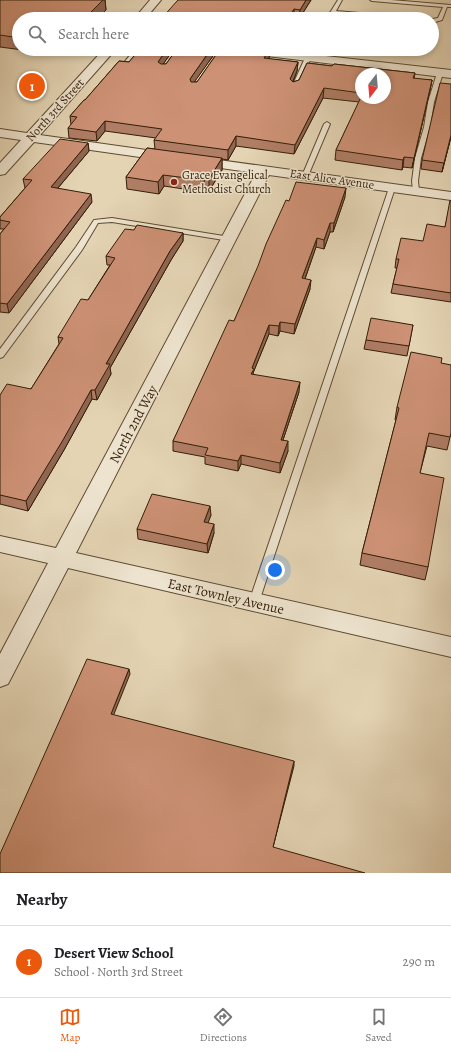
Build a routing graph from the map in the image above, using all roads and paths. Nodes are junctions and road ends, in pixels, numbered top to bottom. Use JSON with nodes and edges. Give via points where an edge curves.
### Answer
{"nodes":[{"id":1,"x":156,"y":0,"type":"edge"},
{"id":2,"x":340,"y":0,"type":"edge"},
{"id":3,"x":372,"y":0,"type":"edge"},
{"id":4,"x":448,"y":7,"type":"edge"},
{"id":5,"x":145,"y":12,"type":"edge"},
{"id":6,"x":333,"y":12,"type":"edge"},
{"id":7,"x":439,"y":19,"type":"edge"},
{"id":8,"x":104,"y":56,"type":"edge"},
{"id":9,"x":132,"y":56,"type":"edge"},
{"id":10,"x":309,"y":56,"type":"edge"},
{"id":11,"x":329,"y":56,"type":"edge"},
{"id":12,"x":124,"y":66,"type":"edge"},
{"id":13,"x":446,"y":74,"type":"edge"},
{"id":14,"x":294,"y":89,"type":"edge"},
{"id":15,"x":327,"y":124,"type":"dead end"},
{"id":16,"x":0,"y":133,"type":"edge"},
{"id":17,"x":31,"y":137,"type":"junction"},
{"id":18,"x":265,"y":170,"type":"junction"},
{"id":19,"x":0,"y":171,"type":"edge"},
{"id":20,"x":305,"y":176,"type":"junction"},
{"id":21,"x":392,"y":188,"type":"junction"},
{"id":22,"x":416,"y":191,"type":"junction"},
{"id":23,"x":451,"y":196,"type":"edge"},
{"id":24,"x":230,"y":239,"type":"junction"},
{"id":25,"x":0,"y":355,"type":"edge"},
{"id":26,"x":0,"y":544,"type":"edge"},
{"id":27,"x":62,"y":558,"type":"junction"},
{"id":28,"x":254,"y":602,"type":"junction"},
{"id":29,"x":451,"y":647,"type":"edge"},
{"id":30,"x":0,"y":677,"type":"edge"}],
"edges":[{"from":1,"to":5,"type":"street"},
{"from":2,"to":6,"type":"lane"},
{"from":3,"to":4,"type":"lane"},
{"from":4,"to":7,"type":"lane"},
{"from":8,"to":17,"type":"street","name":"North 3rd Street"},
{"from":9,"to":12,"type":"lane"},
{"from":10,"to":14,"type":"lane"},
{"from":11,"to":13,"type":"street"},
{"from":13,"to":22,"type":"lane","via":[[431,102],[418,158]]},
{"from":15,"to":20,"type":"lane"},
{"from":16,"to":17,"type":"street","name":"East Alice Avenue"},
{"from":17,"to":18,"type":"street","name":"East Alice Avenue"},
{"from":17,"to":19,"type":"street","name":"North 3rd Street"},
{"from":18,"to":20,"type":"street","name":"East Alice Avenue"},
{"from":18,"to":24,"type":"street","name":"North 2nd Way"},
{"from":20,"to":21,"type":"street","name":"East Alice Avenue"},
{"from":21,"to":22,"type":"street","name":"East Alice Avenue"},
{"from":21,"to":28,"type":"lane"},
{"from":22,"to":23,"type":"street","name":"East Alice Avenue"},
{"from":24,"to":25,"type":"lane","via":[[112,220],[96,221]]},
{"from":24,"to":27,"type":"street","name":"North 2nd Way"},
{"from":26,"to":27,"type":"street","name":"East Townley Avenue"},
{"from":27,"to":28,"type":"street","name":"East Townley Avenue"},
{"from":27,"to":30,"type":"street","name":"North 2nd Way"},
{"from":28,"to":29,"type":"street","name":"East Townley Avenue"}]}
